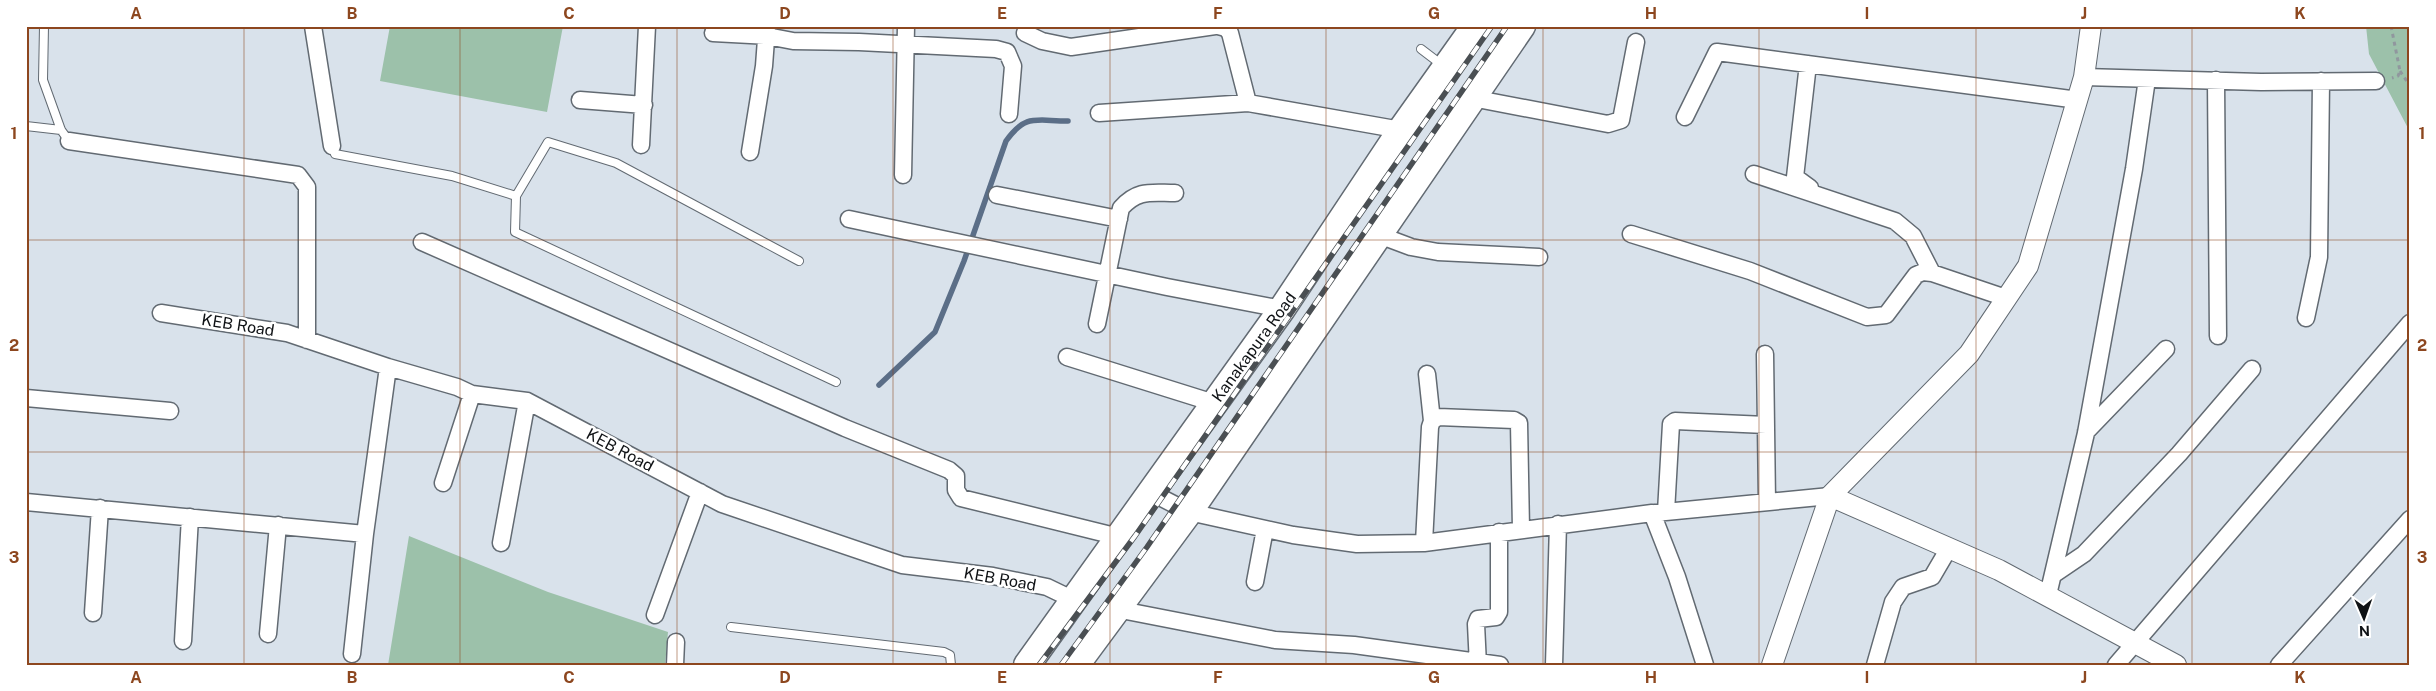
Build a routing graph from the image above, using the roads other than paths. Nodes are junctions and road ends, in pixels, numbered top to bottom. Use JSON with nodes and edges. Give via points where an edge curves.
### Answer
{"nodes":[{"id":1,"x":44,"y":26,"type":"edge"},
{"id":2,"x":313,"y":26,"type":"edge"},
{"id":3,"x":648,"y":26,"type":"edge"},
{"id":4,"x":906,"y":26,"type":"edge"},
{"id":5,"x":1475,"y":26,"type":"edge"},
{"id":6,"x":1522,"y":26,"type":"edge"},
{"id":7,"x":2090,"y":26,"type":"edge"},
{"id":8,"x":1221,"y":27,"type":"edge"},
{"id":9,"x":767,"y":31,"type":"edge"},
{"id":10,"x":1025,"y":33,"type":"dead end"},
{"id":11,"x":713,"y":34,"type":"dead end"},
{"id":12,"x":1636,"y":42,"type":"dead end"},
{"id":13,"x":905,"y":45,"type":"junction"},
{"id":14,"x":1421,"y":49,"type":"dead end"},
{"id":15,"x":1808,"y":64,"type":"junction"},
{"id":16,"x":1446,"y":67,"type":"junction"},
{"id":17,"x":2084,"y":77,"type":"junction"},
{"id":18,"x":2148,"y":79,"type":"junction"},
{"id":19,"x":2216,"y":80,"type":"junction"},
{"id":20,"x":2376,"y":81,"type":"road end"},
{"id":21,"x":2321,"y":82,"type":"junction"},
{"id":22,"x":1472,"y":98,"type":"junction"},
{"id":23,"x":580,"y":100,"type":"dead end"},
{"id":24,"x":2078,"y":100,"type":"junction"},
{"id":25,"x":1248,"y":103,"type":"junction"},
{"id":26,"x":644,"y":105,"type":"junction"},
{"id":27,"x":1099,"y":113,"type":"dead end"},
{"id":28,"x":1010,"y":114,"type":"dead end"},
{"id":29,"x":1685,"y":117,"type":"dead end"},
{"id":30,"x":26,"y":126,"type":"edge"},
{"id":31,"x":1401,"y":130,"type":"junction"},
{"id":32,"x":65,"y":136,"type":"junction"},
{"id":33,"x":641,"y":145,"type":"dead end"},
{"id":34,"x":332,"y":146,"type":"joint"},
{"id":35,"x":750,"y":152,"type":"dead end"},
{"id":36,"x":1754,"y":174,"type":"dead end"},
{"id":37,"x":903,"y":175,"type":"dead end"},
{"id":38,"x":1175,"y":193,"type":"dead end"},
{"id":39,"x":997,"y":194,"type":"dead end"},
{"id":40,"x":516,"y":196,"type":"junction"},
{"id":41,"x":1822,"y":196,"type":"junction"},
{"id":42,"x":850,"y":219,"type":"dead end"},
{"id":43,"x":1119,"y":219,"type":"junction"},
{"id":44,"x":1632,"y":234,"type":"dead end"},
{"id":45,"x":1379,"y":235,"type":"junction"},
{"id":46,"x":422,"y":242,"type":"dead end"},
{"id":47,"x":1539,"y":257,"type":"dead end"},
{"id":48,"x":799,"y":261,"type":"dead end"},
{"id":49,"x":1932,"y":273,"type":"junction"},
{"id":50,"x":1108,"y":274,"type":"junction"},
{"id":51,"x":2006,"y":298,"type":"junction"},
{"id":52,"x":1282,"y":309,"type":"junction"},
{"id":53,"x":161,"y":313,"type":"dead end"},
{"id":54,"x":2306,"y":318,"type":"dead end"},
{"id":55,"x":2410,"y":323,"type":"edge"},
{"id":56,"x":1097,"y":324,"type":"dead end"},
{"id":57,"x":2218,"y":336,"type":"dead end"},
{"id":58,"x":307,"y":340,"type":"junction"},
{"id":59,"x":2166,"y":350,"type":"dead end"},
{"id":60,"x":1765,"y":354,"type":"dead end"},
{"id":61,"x":1067,"y":357,"type":"dead end"},
{"id":62,"x":388,"y":367,"type":"junction"},
{"id":63,"x":2252,"y":370,"type":"dead end"},
{"id":64,"x":1427,"y":374,"type":"dead end"},
{"id":65,"x":836,"y":382,"type":"dead end"},
{"id":66,"x":472,"y":394,"type":"junction"},
{"id":67,"x":26,"y":398,"type":"edge"},
{"id":68,"x":527,"y":401,"type":"junction"},
{"id":69,"x":1214,"y":403,"type":"junction"},
{"id":70,"x":170,"y":410,"type":"dead end"},
{"id":71,"x":1432,"y":421,"type":"junction"},
{"id":72,"x":1766,"y":425,"type":"junction"},
{"id":73,"x":2086,"y":433,"type":"junction"},
{"id":74,"x":443,"y":483,"type":"dead end"},
{"id":75,"x":700,"y":492,"type":"junction"},
{"id":76,"x":1152,"y":493,"type":"junction"},
{"id":77,"x":1830,"y":496,"type":"junction"},
{"id":78,"x":26,"y":502,"type":"edge"},
{"id":79,"x":1767,"y":502,"type":"junction"},
{"id":80,"x":100,"y":508,"type":"junction"},
{"id":81,"x":1189,"y":512,"type":"junction"},
{"id":82,"x":1659,"y":512,"type":"junction"},
{"id":83,"x":190,"y":517,"type":"junction"},
{"id":84,"x":2410,"y":519,"type":"edge"},
{"id":85,"x":1558,"y":524,"type":"junction"},
{"id":86,"x":278,"y":525,"type":"junction"},
{"id":87,"x":1265,"y":529,"type":"junction"},
{"id":88,"x":1520,"y":529,"type":"junction"},
{"id":89,"x":1499,"y":532,"type":"junction"},
{"id":90,"x":365,"y":534,"type":"junction"},
{"id":91,"x":1119,"y":537,"type":"junction"},
{"id":92,"x":1424,"y":542,"type":"junction"},
{"id":93,"x":501,"y":543,"type":"dead end"},
{"id":94,"x":1949,"y":548,"type":"junction"},
{"id":95,"x":2053,"y":575,"type":"junction"},
{"id":96,"x":1255,"y":582,"type":"dead end"},
{"id":97,"x":2048,"y":595,"type":"junction"},
{"id":98,"x":1074,"y":600,"type":"junction"},
{"id":99,"x":1116,"y":609,"type":"junction"},
{"id":100,"x":93,"y":613,"type":"dead end"},
{"id":101,"x":655,"y":615,"type":"dead end"},
{"id":102,"x":731,"y":627,"type":"dead end"},
{"id":103,"x":268,"y":634,"type":"dead end"},
{"id":104,"x":183,"y":641,"type":"dead end"},
{"id":105,"x":2136,"y":641,"type":"junction"},
{"id":106,"x":676,"y":642,"type":"dead end"},
{"id":107,"x":352,"y":654,"type":"dead end"},
{"id":108,"x":1478,"y":663,"type":"edge"},
{"id":109,"x":674,"y":665,"type":"edge"},
{"id":110,"x":951,"y":665,"type":"edge"},
{"id":111,"x":1027,"y":665,"type":"edge"},
{"id":112,"x":1076,"y":665,"type":"edge"},
{"id":113,"x":1500,"y":665,"type":"edge"},
{"id":114,"x":1554,"y":665,"type":"edge"},
{"id":115,"x":1705,"y":665,"type":"edge"},
{"id":116,"x":1772,"y":665,"type":"edge"},
{"id":117,"x":1876,"y":665,"type":"edge"},
{"id":118,"x":2116,"y":665,"type":"edge"},
{"id":119,"x":2176,"y":665,"type":"edge"},
{"id":120,"x":2279,"y":665,"type":"edge"}],
"edges":[{"from":1,"to":32,"type":"lane","via":[[43,80]]},
{"from":2,"to":34,"type":"street"},
{"from":3,"to":26,"type":"street"},
{"from":4,"to":13,"type":"street"},
{"from":5,"to":16,"type":"highway","name":"Kanakapura Road"},
{"from":6,"to":22,"type":"highway"},
{"from":7,"to":17,"type":"street"},
{"from":8,"to":10,"type":"street","via":[[1071,47],[1042,41]]},
{"from":8,"to":25,"type":"street","via":[[1230,33]]},
{"from":9,"to":11,"type":"street"},
{"from":9,"to":13,"type":"street","via":[[793,42]]},
{"from":9,"to":35,"type":"street"},
{"from":12,"to":22,"type":"street","via":[[1621,120],[1608,124]]},
{"from":13,"to":28,"type":"street","via":[[1007,52],[1013,66]]},
{"from":13,"to":37,"type":"street"},
{"from":14,"to":16,"type":"lane"},
{"from":15,"to":24,"type":"street"},
{"from":15,"to":29,"type":"street","via":[[1717,52]]},
{"from":15,"to":41,"type":"street","via":[[1795,178]]},
{"from":16,"to":31,"type":"highway","name":"Kanakapura Road"},
{"from":17,"to":18,"type":"street"},
{"from":17,"to":24,"type":"street"},
{"from":18,"to":19,"type":"street"},
{"from":18,"to":73,"type":"street"},
{"from":19,"to":21,"type":"street"},
{"from":19,"to":57,"type":"street"},
{"from":20,"to":21,"type":"street"},
{"from":21,"to":54,"type":"street","via":[[2318,257]]},
{"from":22,"to":45,"type":"highway"},
{"from":23,"to":26,"type":"street"},
{"from":24,"to":51,"type":"street","via":[[2028,266]]},
{"from":25,"to":27,"type":"street"},
{"from":25,"to":31,"type":"street"},
{"from":26,"to":33,"type":"street"},
{"from":30,"to":32,"type":"lane"},
{"from":31,"to":52,"type":"highway","name":"Kanakapura Road"},
{"from":32,"to":58,"type":"street","via":[[298,174],[307,187]]},
{"from":34,"to":40,"type":"lane","via":[[336,154],[452,176]]},
{"from":36,"to":41,"type":"street"},
{"from":38,"to":43,"type":"street","via":[[1132,196],[1121,208]]},
{"from":39,"to":43,"type":"street"},
{"from":40,"to":48,"type":"lane","via":[[548,142],[616,163]]},
{"from":40,"to":65,"type":"lane","via":[[515,232]]},
{"from":41,"to":49,"type":"street","via":[[1895,221],[1906,228]]},
{"from":42,"to":50,"type":"street"},
{"from":43,"to":50,"type":"street"},
{"from":44,"to":49,"type":"street","via":[[1750,271],[1866,317],[1886,315],[1916,275]]},
{"from":45,"to":47,"type":"street","via":[[1411,247],[1438,252]]},
{"from":45,"to":81,"type":"highway"},
{"from":46,"to":91,"type":"street","via":[[845,428],[949,470],[956,476],[960,498]]},
{"from":49,"to":51,"type":"street"},
{"from":50,"to":52,"type":"street"},
{"from":50,"to":56,"type":"street"},
{"from":51,"to":77,"type":"street","via":[[1969,354]]},
{"from":52,"to":69,"type":"highway","name":"Kanakapura Road"},
{"from":53,"to":58,"type":"street","name":"KEB Road","via":[[287,333]]},
{"from":55,"to":105,"type":"street"},
{"from":58,"to":62,"type":"street","name":"KEB Road"},
{"from":59,"to":73,"type":"street"},
{"from":60,"to":72,"type":"street"},
{"from":61,"to":69,"type":"street"},
{"from":62,"to":66,"type":"street","name":"KEB Road"},
{"from":62,"to":90,"type":"street"},
{"from":63,"to":95,"type":"street","via":[[2179,454],[2090,548]]},
{"from":64,"to":71,"type":"street"},
{"from":66,"to":68,"type":"street","name":"KEB Road"},
{"from":66,"to":74,"type":"street"},
{"from":67,"to":70,"type":"street"},
{"from":68,"to":75,"type":"street","name":"KEB Road"},
{"from":68,"to":93,"type":"street"},
{"from":69,"to":76,"type":"highway","name":"Kanakapura Road"},
{"from":71,"to":88,"type":"street","via":[[1438,417],[1514,420],[1520,423]]},
{"from":71,"to":92,"type":"street"},
{"from":72,"to":79,"type":"street"},
{"from":72,"to":82,"type":"street","via":[[1675,421],[1671,424]]},
{"from":73,"to":95,"type":"street"},
{"from":75,"to":98,"type":"street","name":"KEB Road","via":[[722,504],[902,565],[993,576],[1047,587]]},
{"from":75,"to":101,"type":"street"},
{"from":76,"to":81,"type":"street"},
{"from":76,"to":91,"type":"highway","name":"Kanakapura Road"},
{"from":77,"to":79,"type":"street"},
{"from":77,"to":94,"type":"street"},
{"from":77,"to":116,"type":"street"},
{"from":78,"to":80,"type":"street"},
{"from":79,"to":82,"type":"street"},
{"from":80,"to":83,"type":"street"},
{"from":80,"to":100,"type":"street"},
{"from":81,"to":87,"type":"street"},
{"from":81,"to":99,"type":"highway"},
{"from":82,"to":85,"type":"street"},
{"from":82,"to":115,"type":"street"},
{"from":83,"to":86,"type":"street"},
{"from":83,"to":104,"type":"street"},
{"from":84,"to":120,"type":"street"},
{"from":85,"to":88,"type":"street"},
{"from":85,"to":114,"type":"street"},
{"from":86,"to":90,"type":"street"},
{"from":86,"to":103,"type":"street"},
{"from":87,"to":92,"type":"street","via":[[1356,544]]},
{"from":87,"to":96,"type":"street"},
{"from":88,"to":89,"type":"street"},
{"from":89,"to":92,"type":"street"},
{"from":89,"to":108,"type":"street","via":[[1499,612],[1496,617],[1478,619]]},
{"from":90,"to":107,"type":"street"},
{"from":91,"to":98,"type":"highway","name":"Kanakapura Road"},
{"from":94,"to":97,"type":"street"},
{"from":94,"to":117,"type":"street","via":[[1932,577],[1904,587],[1893,602]]},
{"from":95,"to":97,"type":"street"},
{"from":97,"to":105,"type":"street"},
{"from":98,"to":111,"type":"highway","name":"Kanakapura Road"},
{"from":99,"to":108,"type":"street","via":[[1275,640],[1354,645]]},
{"from":99,"to":112,"type":"highway"},
{"from":102,"to":110,"type":"lane","via":[[944,652],[950,656]]},
{"from":105,"to":118,"type":"street"},
{"from":105,"to":119,"type":"street"},
{"from":106,"to":109,"type":"street"},
{"from":108,"to":113,"type":"street"}]}
